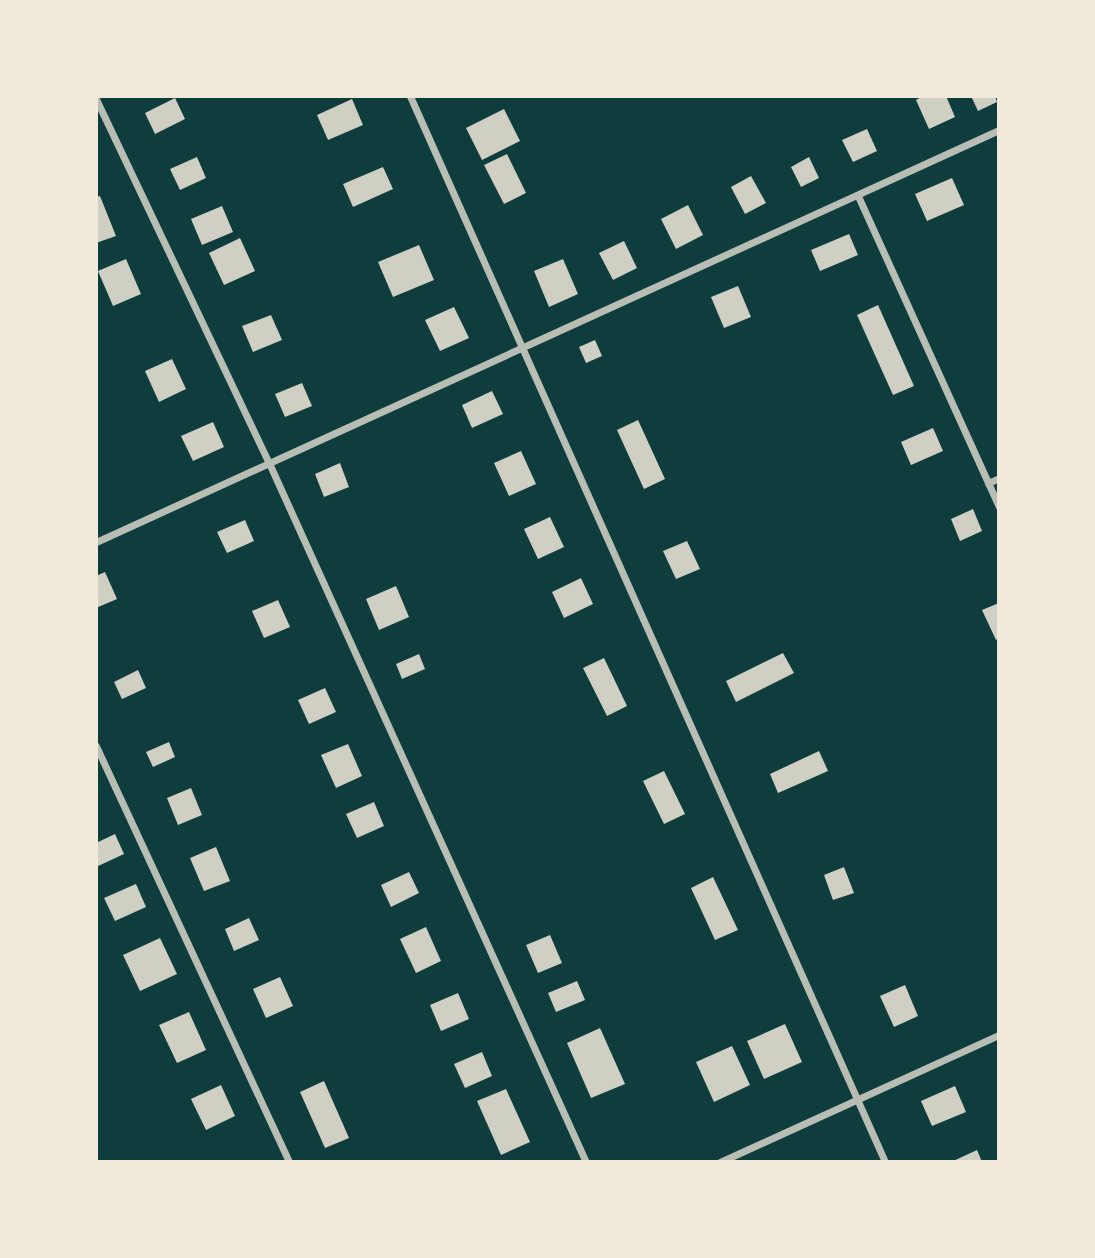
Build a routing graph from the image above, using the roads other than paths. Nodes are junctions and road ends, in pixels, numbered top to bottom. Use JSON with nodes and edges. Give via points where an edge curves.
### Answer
{"nodes":[{"id":1,"x":410,"y":96,"type":"edge"},
{"id":2,"x":96,"y":99,"type":"edge"},
{"id":3,"x":999,"y":130,"type":"edge"},
{"id":4,"x":858,"y":196,"type":"junction"},
{"id":5,"x":520,"y":348,"type":"junction"},
{"id":6,"x":269,"y":463,"type":"junction"},
{"id":7,"x":999,"y":478,"type":"edge"},
{"id":8,"x":988,"y":483,"type":"junction"},
{"id":9,"x":999,"y":507,"type":"edge"},
{"id":10,"x":96,"y":542,"type":"edge"},
{"id":11,"x":96,"y":746,"type":"edge"},
{"id":12,"x":999,"y":1035,"type":"edge"},
{"id":13,"x":858,"y":1099,"type":"junction"},
{"id":14,"x":289,"y":1162,"type":"edge"},
{"id":15,"x":586,"y":1162,"type":"edge"},
{"id":16,"x":720,"y":1162,"type":"edge"},
{"id":17,"x":886,"y":1162,"type":"edge"}],
"edges":[{"from":1,"to":5,"type":"street"},
{"from":2,"to":6,"type":"street"},
{"from":3,"to":4,"type":"street"},
{"from":4,"to":5,"type":"street"},
{"from":4,"to":8,"type":"street"},
{"from":5,"to":6,"type":"street"},
{"from":5,"to":13,"type":"street"},
{"from":6,"to":10,"type":"street"},
{"from":6,"to":15,"type":"street"},
{"from":7,"to":8,"type":"street"},
{"from":8,"to":9,"type":"street"},
{"from":11,"to":14,"type":"street"},
{"from":12,"to":13,"type":"street"},
{"from":13,"to":16,"type":"street"},
{"from":13,"to":17,"type":"street"}]}
